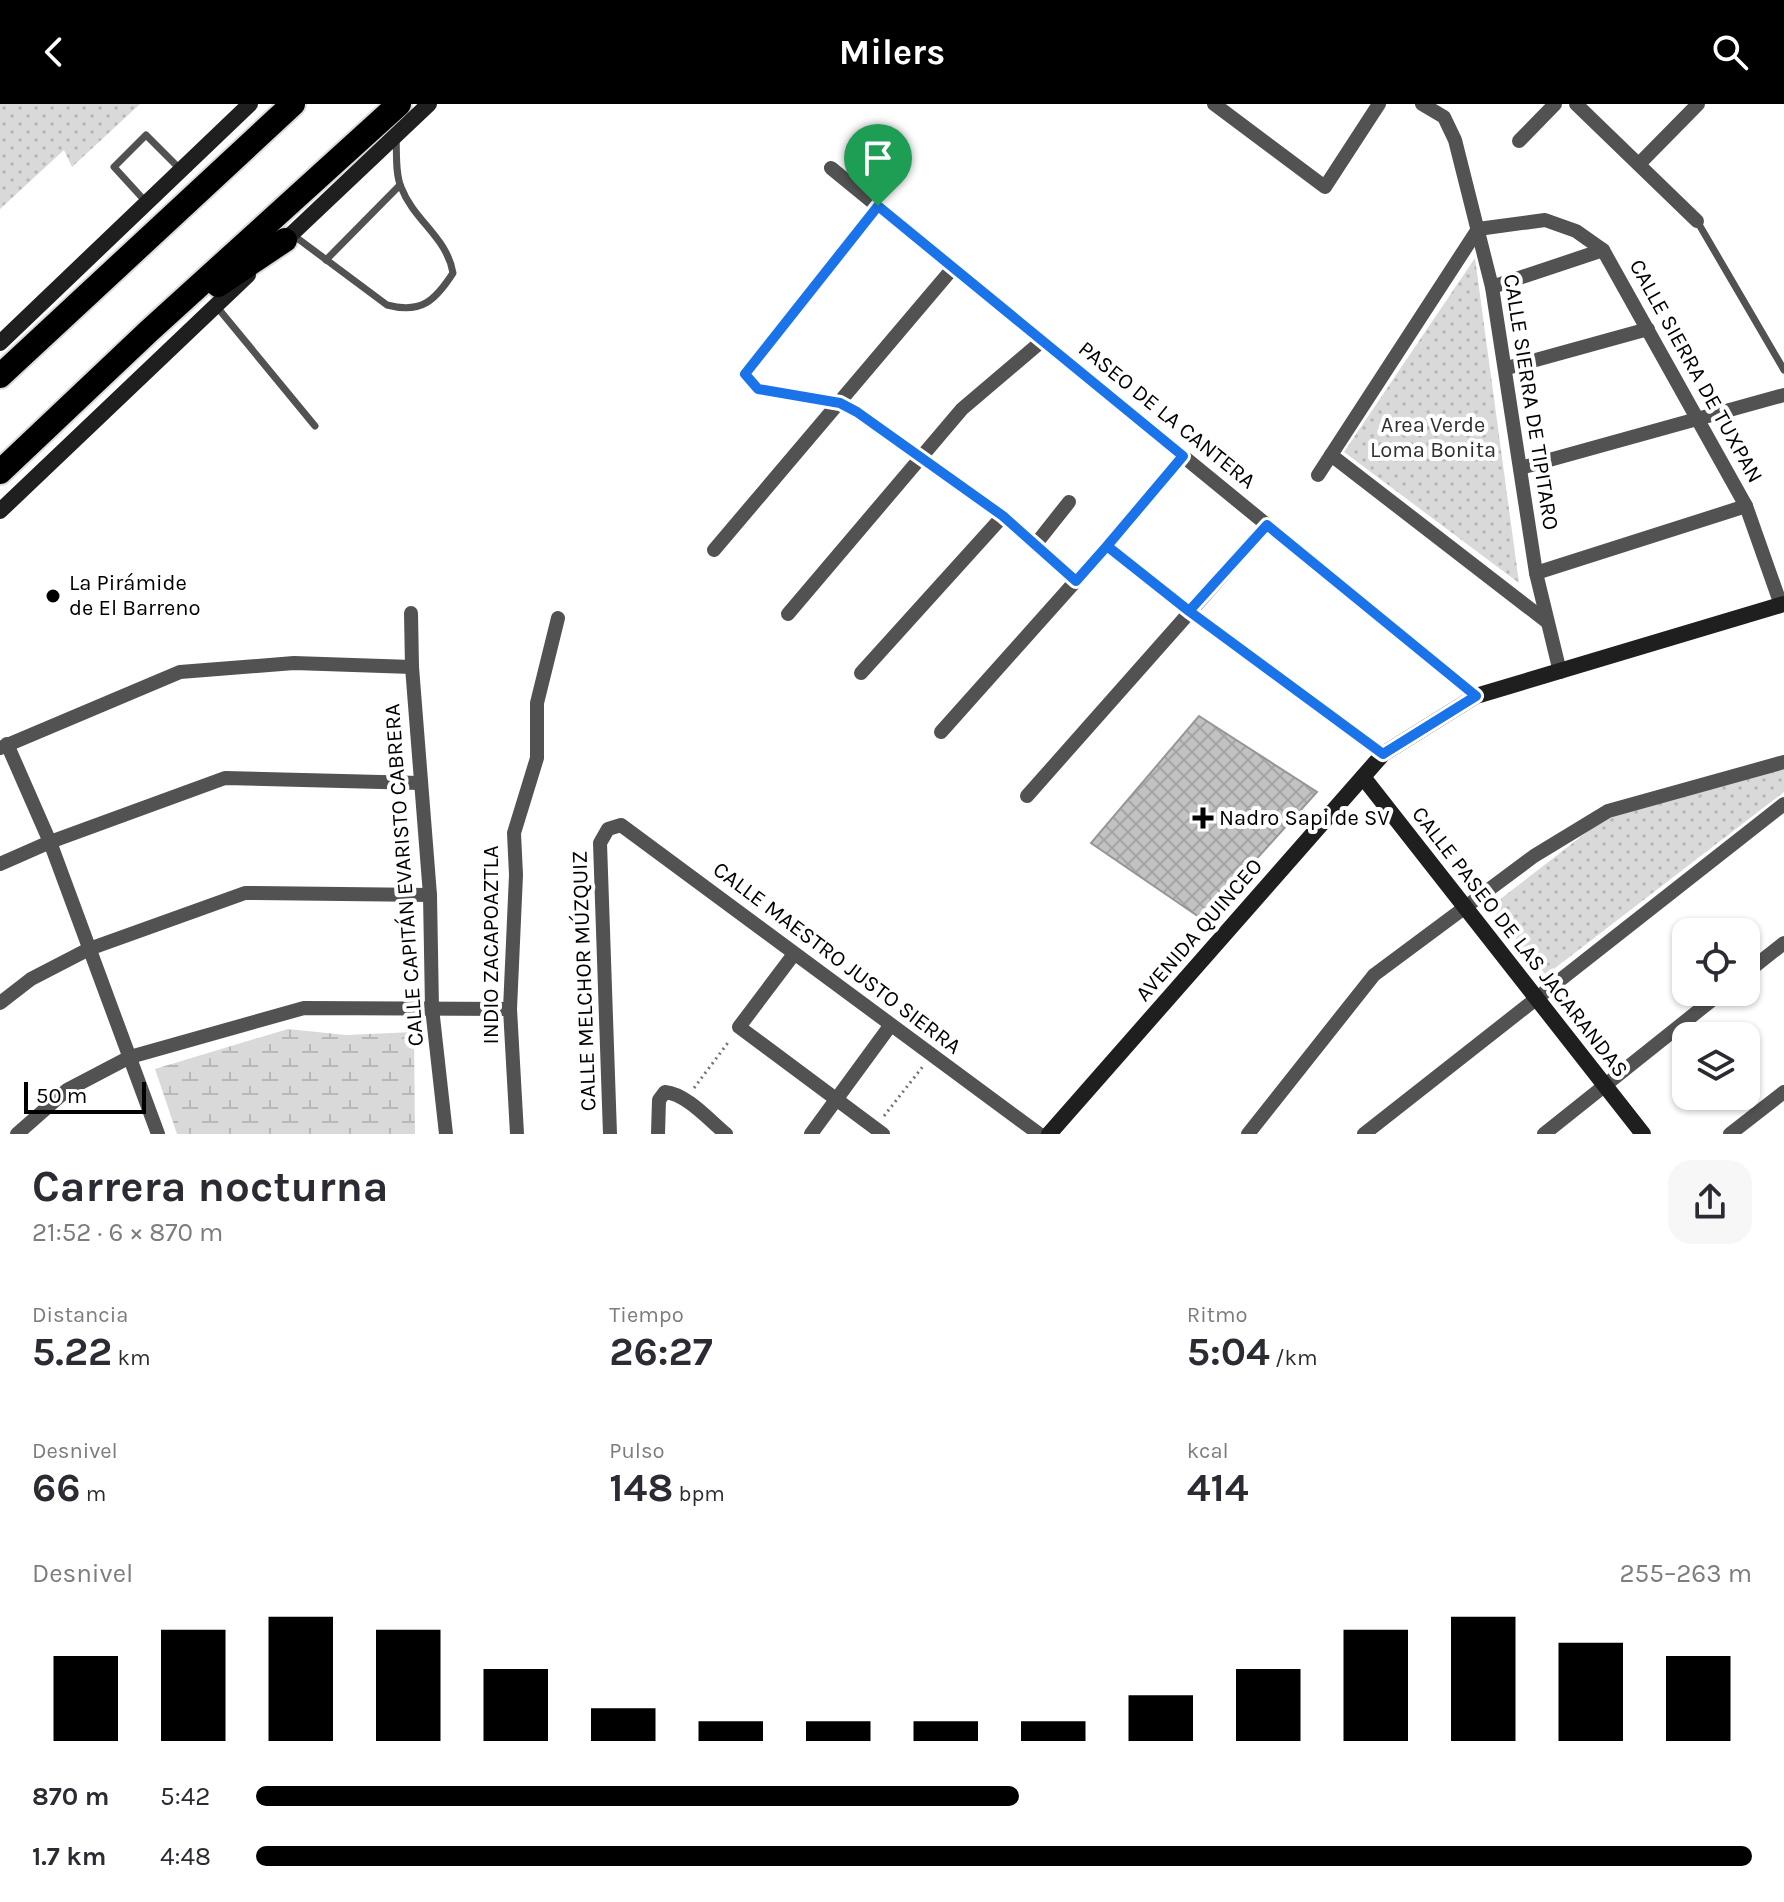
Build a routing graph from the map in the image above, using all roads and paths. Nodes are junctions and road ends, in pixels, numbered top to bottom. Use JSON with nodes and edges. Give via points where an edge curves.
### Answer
{"nodes":[{"id":1,"x":250,"y":104,"type":"edge"},
{"id":2,"x":276,"y":104,"type":"edge"},
{"id":3,"x":293,"y":104,"type":"edge"},
{"id":4,"x":399,"y":104,"type":"edge"},
{"id":5,"x":429,"y":104,"type":"edge"},
{"id":6,"x":1214,"y":104,"type":"edge"},
{"id":7,"x":1379,"y":104,"type":"edge"},
{"id":8,"x":1422,"y":104,"type":"edge"},
{"id":9,"x":1555,"y":104,"type":"edge"},
{"id":10,"x":1576,"y":104,"type":"edge"},
{"id":11,"x":1698,"y":104,"type":"edge"},
{"id":12,"x":396,"y":134,"type":"junction"},
{"id":13,"x":1519,"y":141,"type":"dead end"},
{"id":14,"x":235,"y":157,"type":"junction"},
{"id":15,"x":1639,"y":164,"type":"junction"},
{"id":16,"x":831,"y":168,"type":"dead end"},
{"id":17,"x":181,"y":170,"type":"junction"},
{"id":18,"x":400,"y":185,"type":"junction"},
{"id":19,"x":147,"y":203,"type":"junction"},
{"id":20,"x":878,"y":206,"type":"junction"},
{"id":21,"x":1697,"y":221,"type":"joint"},
{"id":22,"x":1478,"y":229,"type":"junction"},
{"id":23,"x":288,"y":237,"type":"junction"},
{"id":24,"x":1603,"y":250,"type":"junction"},
{"id":25,"x":326,"y":260,"type":"junction"},
{"id":26,"x":953,"y":268,"type":"junction"},
{"id":27,"x":1492,"y":287,"type":"junction"},
{"id":28,"x":216,"y":306,"type":"junction"},
{"id":29,"x":1648,"y":329,"type":"junction"},
{"id":30,"x":149,"y":331,"type":"junction"},
{"id":31,"x":1042,"y":341,"type":"junction"},
{"id":32,"x":0,"y":343,"type":"edge"},
{"id":33,"x":1507,"y":368,"type":"junction"},
{"id":34,"x":1784,"y":370,"type":"edge"},
{"id":35,"x":0,"y":376,"type":"edge"},
{"id":36,"x":1784,"y":395,"type":"edge"},
{"id":37,"x":840,"y":403,"type":"junction"},
{"id":38,"x":1696,"y":418,"type":"junction"},
{"id":39,"x":315,"y":426,"type":"dead end"},
{"id":40,"x":1331,"y":455,"type":"junction"},
{"id":41,"x":922,"y":456,"type":"junction"},
{"id":42,"x":1183,"y":456,"type":"junction"},
{"id":43,"x":1520,"y":468,"type":"junction"},
{"id":44,"x":0,"y":472,"type":"edge"},
{"id":45,"x":1318,"y":475,"type":"dead end"},
{"id":46,"x":1069,"y":502,"type":"dead end"},
{"id":47,"x":1746,"y":506,"type":"junction"},
{"id":48,"x":0,"y":511,"type":"edge"},
{"id":49,"x":1003,"y":516,"type":"junction"},
{"id":50,"x":1267,"y":525,"type":"junction"},
{"id":51,"x":1035,"y":545,"type":"junction"},
{"id":52,"x":1107,"y":546,"type":"junction"},
{"id":53,"x":714,"y":550,"type":"dead end"},
{"id":54,"x":1536,"y":573,"type":"junction"},
{"id":55,"x":1076,"y":581,"type":"junction"},
{"id":56,"x":1783,"y":605,"type":"edge"},
{"id":57,"x":1189,"y":611,"type":"junction"},
{"id":58,"x":411,"y":613,"type":"dead end"},
{"id":59,"x":788,"y":614,"type":"dead end"},
{"id":60,"x":558,"y":618,"type":"dead end"},
{"id":61,"x":1546,"y":621,"type":"junction"},
{"id":62,"x":412,"y":667,"type":"junction"},
{"id":63,"x":1560,"y":672,"type":"junction"},
{"id":64,"x":861,"y":673,"type":"dead end"},
{"id":65,"x":1476,"y":696,"type":"junction"},
{"id":66,"x":941,"y":732,"type":"dead end"},
{"id":67,"x":4,"y":746,"type":"edge"},
{"id":68,"x":1383,"y":754,"type":"junction"},
{"id":69,"x":1784,"y":762,"type":"edge"},
{"id":70,"x":1363,"y":777,"type":"junction"},
{"id":71,"x":420,"y":783,"type":"junction"},
{"id":72,"x":1027,"y":796,"type":"dead end"},
{"id":73,"x":1784,"y":804,"type":"edge"},
{"id":74,"x":608,"y":829,"type":"joint"},
{"id":75,"x":50,"y":842,"type":"junction"},
{"id":76,"x":0,"y":864,"type":"edge"},
{"id":77,"x":430,"y":895,"type":"junction"},
{"id":78,"x":1465,"y":907,"type":"junction"},
{"id":79,"x":1784,"y":943,"type":"edge"},
{"id":80,"x":89,"y":949,"type":"junction"},
{"id":81,"x":794,"y":954,"type":"junction"},
{"id":82,"x":1760,"y":962,"type":"edge"},
{"id":83,"x":1538,"y":1000,"type":"junction"},
{"id":84,"x":0,"y":1003,"type":"edge"},
{"id":85,"x":1704,"y":1006,"type":"edge"},
{"id":86,"x":432,"y":1008,"type":"junction"},
{"id":87,"x":510,"y":1009,"type":"junction"},
{"id":88,"x":890,"y":1026,"type":"junction"},
{"id":89,"x":739,"y":1027,"type":"junction"},
{"id":90,"x":931,"y":1056,"type":"junction"},
{"id":91,"x":130,"y":1057,"type":"junction"},
{"id":92,"x":1605,"y":1085,"type":"junction"},
{"id":93,"x":1784,"y":1092,"type":"edge"},
{"id":94,"x":837,"y":1099,"type":"junction"},
{"id":95,"x":685,"y":1101,"type":"junction"},
{"id":96,"x":879,"y":1131,"type":"edge"},
{"id":97,"x":17,"y":1134,"type":"edge"},
{"id":98,"x":158,"y":1134,"type":"edge"},
{"id":99,"x":446,"y":1134,"type":"edge"},
{"id":100,"x":517,"y":1134,"type":"edge"},
{"id":101,"x":610,"y":1134,"type":"edge"},
{"id":102,"x":658,"y":1134,"type":"edge"},
{"id":103,"x":726,"y":1134,"type":"edge"},
{"id":104,"x":811,"y":1134,"type":"edge"},
{"id":105,"x":1039,"y":1134,"type":"edge"},
{"id":106,"x":1049,"y":1134,"type":"edge"},
{"id":107,"x":1248,"y":1134,"type":"edge"},
{"id":108,"x":1364,"y":1134,"type":"edge"},
{"id":109,"x":1544,"y":1134,"type":"edge"},
{"id":110,"x":1643,"y":1134,"type":"edge"},
{"id":111,"x":1730,"y":1134,"type":"edge"}],
"edges":[{"from":1,"to":17,"type":"street"},
{"from":2,"to":14,"type":"highway"},
{"from":3,"to":14,"type":"highway"},
{"from":4,"to":30,"type":"highway"},
{"from":5,"to":12,"type":"street"},
{"from":6,"to":7,"type":"street","via":[[1325,187]]},
{"from":8,"to":22,"type":"street","name":"CALLE SIERRA DE TIPITARO","via":[[1444,117],[1455,140]]},
{"from":9,"to":13,"type":"street"},
{"from":10,"to":15,"type":"street"},
{"from":11,"to":15,"type":"street"},
{"from":12,"to":18,"type":"lane"},
{"from":12,"to":23,"type":"street"},
{"from":14,"to":35,"type":"highway"},
{"from":15,"to":21,"type":"street"},
{"from":16,"to":20,"type":"street","name":"PASEO DE LA CANTERA"},
{"from":17,"to":19,"type":"street"},
{"from":17,"to":19,"type":"lane","via":[[146,135],[114,167]]},
{"from":18,"to":25,"type":"lane"},
{"from":18,"to":25,"type":"lane","via":[[450,255],[453,273],[442,290],[422,306],[406,310],[387,305]]},
{"from":19,"to":32,"type":"street"},
{"from":20,"to":26,"type":"street","name":"PASEO DE LA CANTERA"},
{"from":20,"to":37,"type":"street","via":[[745,374],[758,389]]},
{"from":21,"to":34,"type":"lane"},
{"from":22,"to":24,"type":"street","via":[[1545,220],[1576,231]]},
{"from":22,"to":27,"type":"street","name":"CALLE SIERRA DE TIPITARO"},
{"from":22,"to":40,"type":"street"},
{"from":23,"to":25,"type":"lane"},
{"from":23,"to":28,"type":"street"},
{"from":23,"to":30,"type":"highway"},
{"from":24,"to":27,"type":"street"},
{"from":24,"to":29,"type":"street","name":"CALLE SIERRA DE TUXPAN"},
{"from":26,"to":31,"type":"street","name":"PASEO DE LA CANTERA"},
{"from":26,"to":37,"type":"street"},
{"from":27,"to":33,"type":"street","name":"CALLE SIERRA DE TIPITARO"},
{"from":28,"to":39,"type":"lane"},
{"from":28,"to":48,"type":"street"},
{"from":29,"to":33,"type":"street"},
{"from":29,"to":38,"type":"street","name":"CALLE SIERRA DE TUXPAN"},
{"from":30,"to":44,"type":"highway"},
{"from":31,"to":41,"type":"street","via":[[962,409]]},
{"from":31,"to":42,"type":"street","name":"PASEO DE LA CANTERA"},
{"from":33,"to":43,"type":"street","name":"CALLE SIERRA DE TIPITARO"},
{"from":36,"to":38,"type":"street"},
{"from":37,"to":41,"type":"street"},
{"from":37,"to":53,"type":"street"},
{"from":38,"to":43,"type":"street"},
{"from":38,"to":47,"type":"street","name":"CALLE SIERRA DE TUXPAN"},
{"from":40,"to":45,"type":"street"},
{"from":40,"to":61,"type":"street"},
{"from":41,"to":49,"type":"street"},
{"from":41,"to":59,"type":"street"},
{"from":42,"to":50,"type":"street","name":"PASEO DE LA CANTERA"},
{"from":42,"to":52,"type":"street"},
{"from":43,"to":54,"type":"street","name":"CALLE SIERRA DE TIPITARO"},
{"from":46,"to":51,"type":"street"},
{"from":47,"to":54,"type":"street"},
{"from":47,"to":56,"type":"street","name":"CALLE SIERRA DE TUXPAN"},
{"from":49,"to":51,"type":"street"},
{"from":49,"to":64,"type":"street"},
{"from":50,"to":57,"type":"street"},
{"from":50,"to":65,"type":"street","name":"PASEO DE LA CANTERA"},
{"from":51,"to":55,"type":"street"},
{"from":52,"to":55,"type":"street"},
{"from":52,"to":57,"type":"street"},
{"from":54,"to":61,"type":"street","name":"CALLE SIERRA DE TIPITARO"},
{"from":55,"to":66,"type":"street"},
{"from":56,"to":63,"type":"street","name":"AVENIDA QUINCEO"},
{"from":57,"to":68,"type":"street"},
{"from":57,"to":72,"type":"street"},
{"from":58,"to":62,"type":"street","name":"CALLE CAPITÁN EVARISTO CABRERA"},
{"from":60,"to":87,"type":"street","name":"INDIO ZACAPOAZTLA","via":[[537,703],[537,758],[514,833]]},
{"from":61,"to":63,"type":"street","name":"CALLE SIERRA DE TIPITARO"},
{"from":62,"to":67,"type":"street","via":[[294,663],[180,672]]},
{"from":62,"to":71,"type":"street","name":"CALLE CAPITÁN EVARISTO CABRERA"},
{"from":63,"to":65,"type":"street","name":"AVENIDA QUINCEO"},
{"from":65,"to":68,"type":"street","name":"AVENIDA QUINCEO"},
{"from":67,"to":75,"type":"street"},
{"from":68,"to":70,"type":"street","name":"AVENIDA QUINCEO"},
{"from":69,"to":78,"type":"street","via":[[1608,811]]},
{"from":70,"to":78,"type":"street","name":"CALLE PASEO DE LAS JACARANDAS"},
{"from":70,"to":106,"type":"street","name":"AVENIDA QUINCEO"},
{"from":71,"to":75,"type":"street","via":[[225,778]]},
{"from":71,"to":77,"type":"street","name":"CALLE CAPITÁN EVARISTO CABRERA"},
{"from":73,"to":83,"type":"street"},
{"from":74,"to":81,"type":"street","name":"CALLE MAESTRO JUSTO SIERRA","via":[[621,825]]},
{"from":74,"to":101,"type":"street","name":"CALLE MELCHOR MÚZQUIZ","via":[[600,843]]},
{"from":75,"to":76,"type":"street"},
{"from":75,"to":80,"type":"street"},
{"from":77,"to":80,"type":"street","via":[[245,893]]},
{"from":77,"to":86,"type":"street","name":"CALLE CAPITÁN EVARISTO CABRERA"},
{"from":78,"to":83,"type":"street","name":"CALLE PASEO DE LAS JACARANDAS"},
{"from":78,"to":107,"type":"street","via":[[1374,975]]},
{"from":79,"to":82,"type":"street"},
{"from":80,"to":84,"type":"street","via":[[31,979]]},
{"from":80,"to":91,"type":"street"},
{"from":81,"to":88,"type":"street","name":"CALLE MAESTRO JUSTO SIERRA"},
{"from":81,"to":89,"type":"street"},
{"from":83,"to":92,"type":"street","name":"CALLE PASEO DE LAS JACARANDAS"},
{"from":83,"to":108,"type":"street"},
{"from":85,"to":92,"type":"street"},
{"from":86,"to":87,"type":"street"},
{"from":86,"to":91,"type":"street","via":[[304,1008]]},
{"from":86,"to":99,"type":"street","name":"CALLE CAPITÁN EVARISTO CABRERA"},
{"from":87,"to":100,"type":"street","name":"INDIO ZACAPOAZTLA"},
{"from":88,"to":90,"type":"street","name":"CALLE MAESTRO JUSTO SIERRA"},
{"from":88,"to":94,"type":"street"},
{"from":89,"to":94,"type":"street"},
{"from":89,"to":95,"type":"path"},
{"from":90,"to":96,"type":"path"},
{"from":90,"to":105,"type":"street","name":"CALLE MAESTRO JUSTO SIERRA"},
{"from":91,"to":97,"type":"street","via":[[67,1090]]},
{"from":91,"to":98,"type":"street"},
{"from":92,"to":109,"type":"street"},
{"from":92,"to":110,"type":"street","name":"CALLE PASEO DE LAS JACARANDAS"},
{"from":93,"to":111,"type":"street"},
{"from":94,"to":96,"type":"street"},
{"from":94,"to":104,"type":"street"},
{"from":95,"to":102,"type":"street","via":[[665,1092],[659,1100]]},
{"from":95,"to":103,"type":"street"}]}
